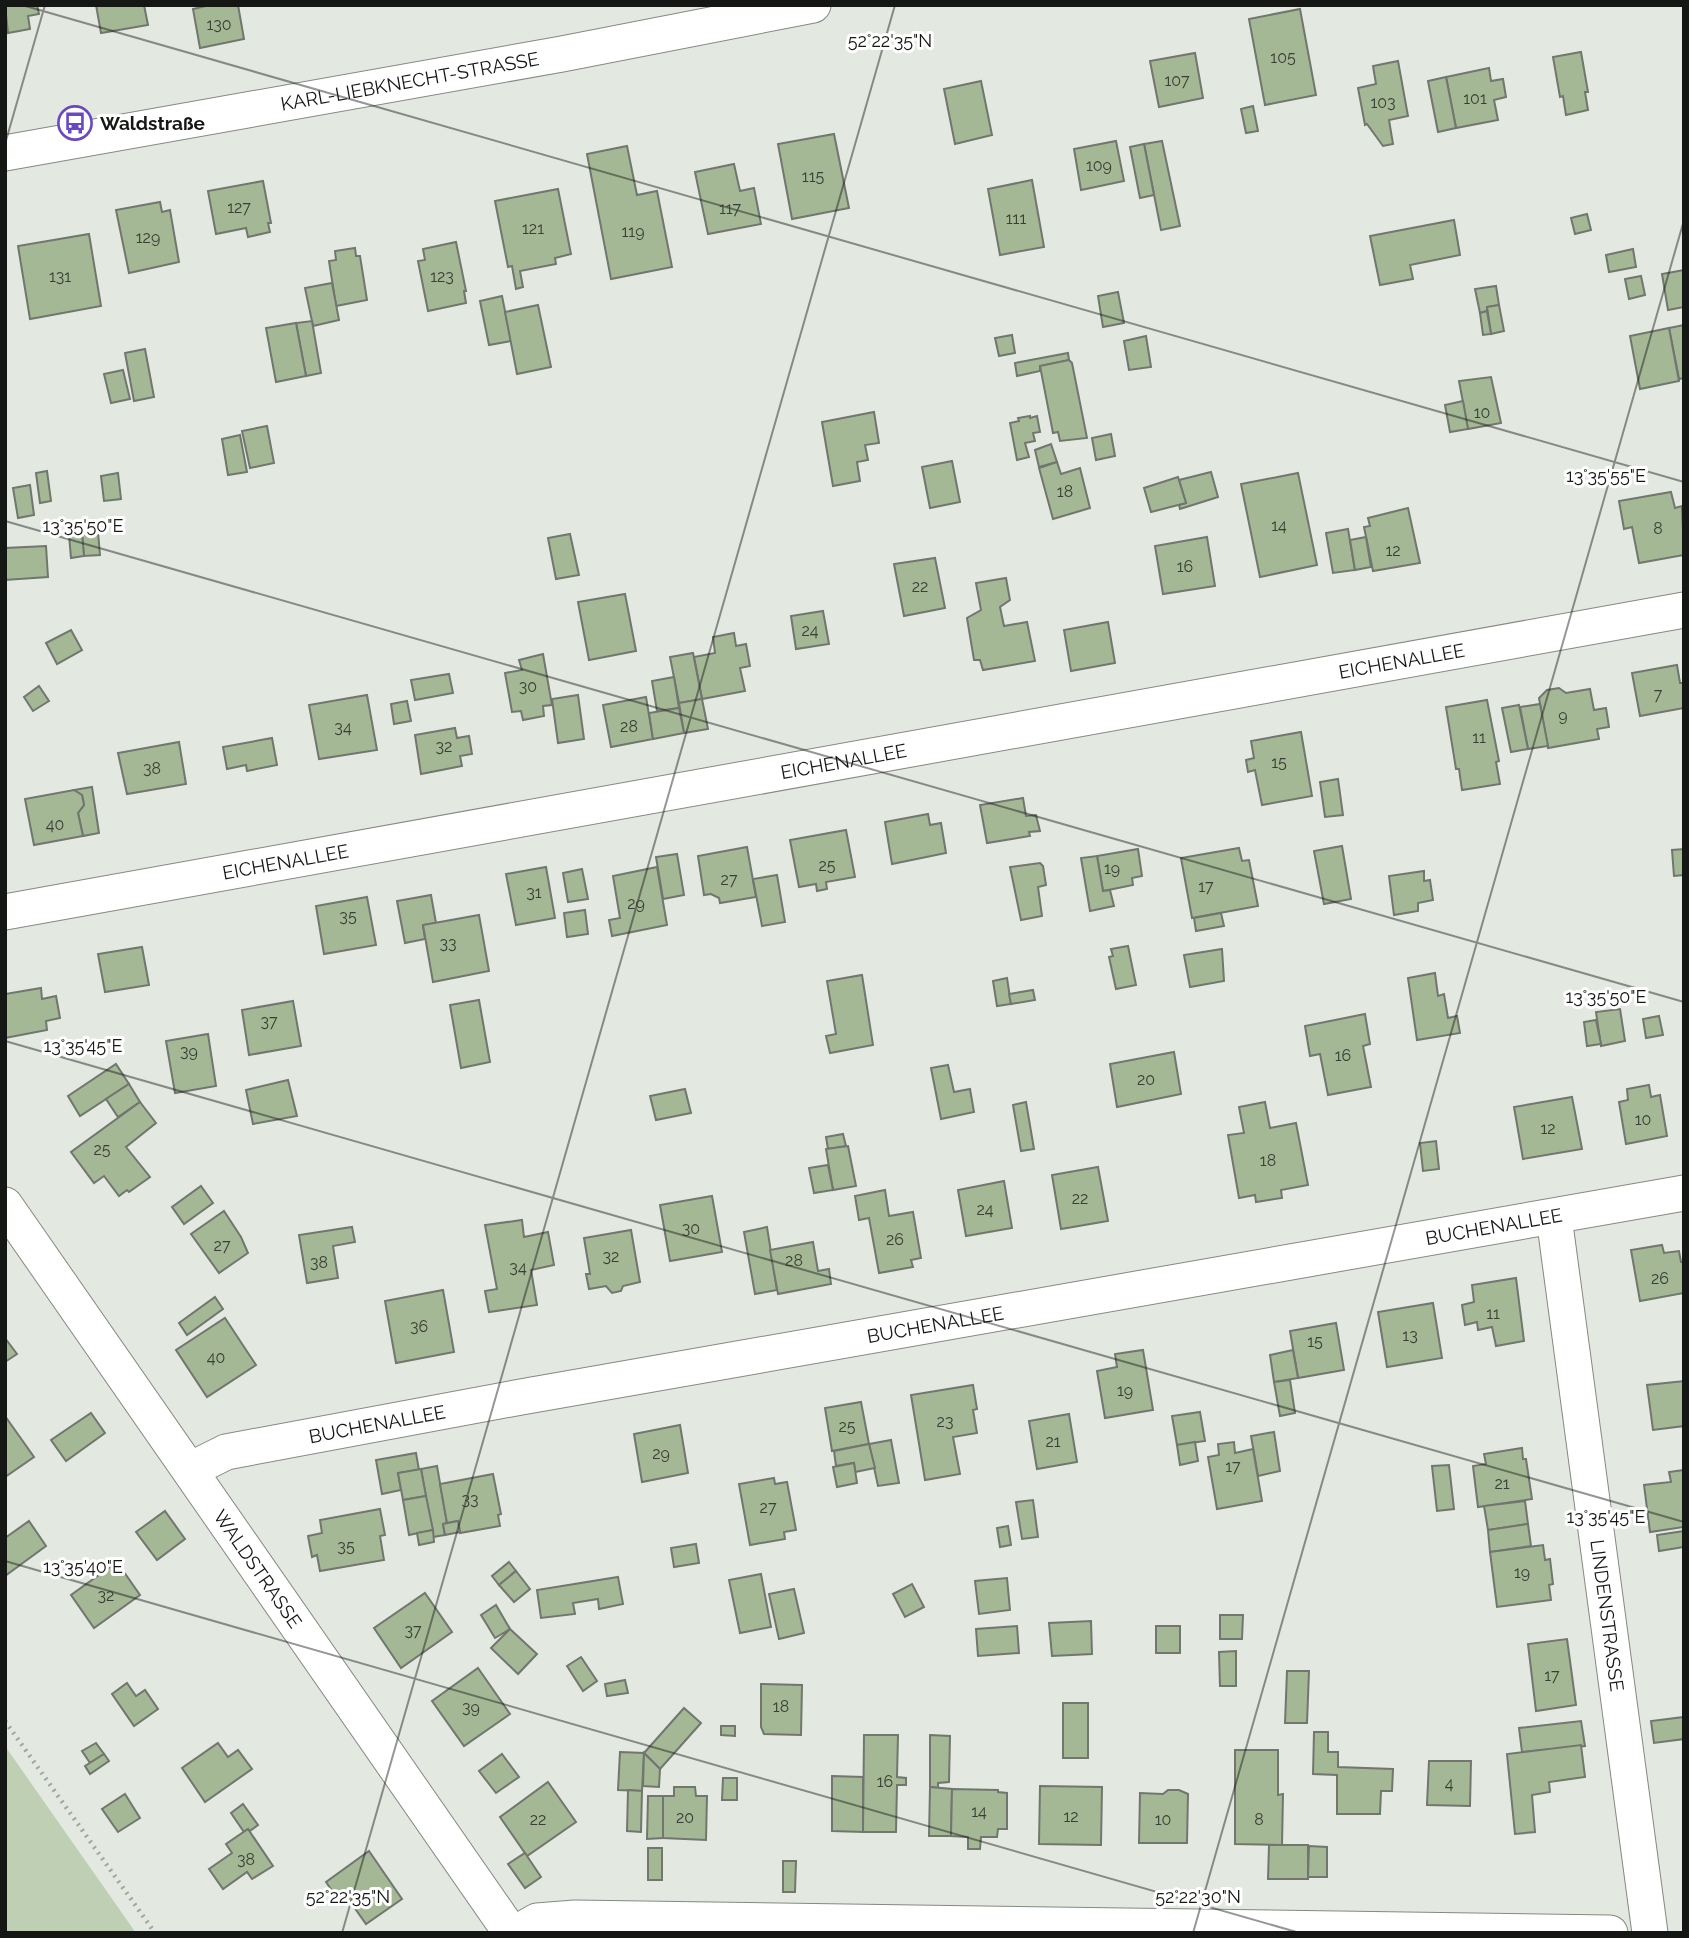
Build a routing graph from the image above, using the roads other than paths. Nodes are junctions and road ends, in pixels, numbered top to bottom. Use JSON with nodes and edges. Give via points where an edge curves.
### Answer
{"nodes":[{"id":1,"x":813,"y":5,"type":"edge"},
{"id":2,"x":5,"y":153,"type":"edge"},
{"id":3,"x":1684,"y":610,"type":"edge"},
{"id":4,"x":5,"y":912,"type":"edge"},
{"id":5,"x":1684,"y":1193,"type":"edge"},
{"id":6,"x":5,"y":1205,"type":"edge"},
{"id":7,"x":1554,"y":1217,"type":"junction"},
{"id":8,"x":190,"y":1470,"type":"junction"},
{"id":9,"x":1650,"y":1930,"type":"edge"},
{"id":10,"x":514,"y":1933,"type":"edge"},
{"id":11,"x":1610,"y":1933,"type":"edge"}],
"edges":[{"from":1,"to":2,"type":"street","name":"KARL-LIEBKNECHT-STRASSE"},
{"from":3,"to":4,"type":"street","name":"EICHENALLEE"},
{"from":5,"to":7,"type":"street","name":"BUCHENALLEE"},
{"from":6,"to":8,"type":"street","name":"WALDSTRASSE"},
{"from":7,"to":8,"type":"street","name":"BUCHENALLEE","via":[[495,1401],[226,1452]]},
{"from":7,"to":9,"type":"street","name":"LINDENSTRASSE"},
{"from":8,"to":10,"type":"street","name":"WALDSTRASSE"},
{"from":9,"to":11,"type":"street"},
{"from":10,"to":11,"type":"street","via":[[537,1921],[575,1918]]}]}
